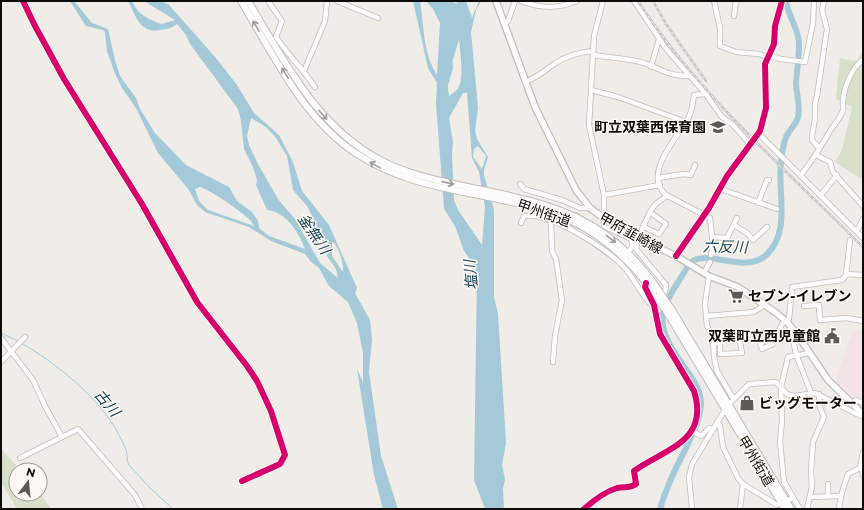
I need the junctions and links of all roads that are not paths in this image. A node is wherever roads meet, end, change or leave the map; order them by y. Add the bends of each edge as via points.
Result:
1 (23, 1) edge
2 (241, 1) edge
3 (248, 1) edge
4 (268, 1) edge
5 (327, 1) edge
6 (337, 1) edge
7 (496, 1) edge
8 (515, 1) edge
9 (521, 1) edge
10 (577, 1) edge
11 (603, 1) edge
12 (634, 1) edge
13 (714, 1) edge
14 (736, 1) edge
15 (782, 1) edge
16 (814, 1) edge
17 (824, 1) edge
18 (734, 16) dead end
19 (378, 18) dead end
20 (505, 24) junction
21 (659, 39) junction
22 (277, 49) junction
23 (593, 53) junction
24 (768, 56) junction
25 (863, 60) edge
26 (651, 67) junction
27 (304, 71) junction
28 (688, 76) junction
29 (525, 82) junction
30 (315, 87) dead end
31 (591, 90) junction
32 (705, 94) junction
33 (686, 122) junction
34 (754, 138) junction
35 (819, 148) junction
36 (816, 156) junction
37 (695, 165) dead end
38 (801, 175) junction
39 (837, 175) junction
40 (658, 178) junction
41 (770, 180) dead end
42 (520, 184) dead end
43 (660, 185) junction
44 (721, 189) junction
45 (604, 195) junction
46 (821, 195) junction
47 (667, 196) junction
48 (512, 199) junction
49 (758, 203) junction
50 (863, 206) edge
51 (590, 208) junction
52 (777, 209) dead end
53 (650, 212) junction
54 (705, 214) junction
55 (737, 218) dead end
56 (604, 219) junction
57 (863, 219) edge
58 (551, 221) junction
59 (521, 223) dead end
60 (734, 225) junction
61 (644, 227) junction
62 (767, 227) dead end
63 (856, 231) junction
64 (863, 233) edge
65 (712, 237) junction
66 (638, 238) junction
67 (863, 238) edge
68 (850, 240) dead end
69 (626, 255) junction
70 (711, 255) dead end
71 (676, 256) junction
72 (710, 262) dead end
73 (707, 274) junction
74 (846, 275) junction
75 (863, 275) edge
76 (646, 283) junction
77 (660, 294) junction
78 (764, 305) junction
79 (804, 306) dead end
80 (656, 307) junction
81 (706, 316) junction
82 (863, 321) edge
83 (788, 324) junction
84 (1, 338) edge
85 (25, 338) dead end
86 (713, 343) junction
87 (720, 343) junction
88 (760, 343) dead end
89 (11, 351) junction
90 (809, 353) junction
91 (796, 354) junction
92 (1, 362) edge
93 (553, 362) dead end
94 (781, 387) junction
95 (728, 390) junction
96 (738, 393) junction
97 (811, 393) junction
98 (819, 394) junction
99 (732, 398) junction
100 (863, 403) edge
101 (851, 404) junction
102 (726, 407) junction
103 (863, 415) edge
104 (717, 422) junction
105 (713, 429) junction
106 (691, 430) junction
107 (62, 437) junction
108 (863, 452) edge
109 (20, 458) dead end
110 (860, 468) junction
111 (863, 475) edge
112 (242, 481) dead end
113 (743, 484) junction
114 (828, 484) dead end
115 (828, 496) junction
116 (840, 496) junction
117 (810, 497) junction
118 (793, 498) junction
119 (782, 506) edge
120 (142, 509) edge
121 (584, 509) edge
122 (692, 509) edge
123 (740, 509) edge
124 (791, 509) edge
125 (800, 509) edge
126 (807, 509) edge
127 (839, 509) edge

1 - 112 street via 64,79 142,204 197,302 247,366 271,411 284,459 280,464
22 -> 2 highway, 甲州街道
3 - 22 highway, 甲州街道
4 - 22 street via 282,21 276,37
5 - 27 street via 325,21
6 - 19 street
7 - 20 main road, 甲府韮崎線
8 - 20 street
9 - 10 street via 550,8
11 - 23 street via 594,36
12 - 21 street
13 - 24 street via 720,28 720,46 736,52
14 - 18 street
15 - 24 street via 775,26 774,44
16 - 24 street via 806,62
17 - 35 street via 822,10 827,29 826,44 812,128 812,140
20 - 29 main road, 甲府韮崎線
21 - 26 street
21 - 28 street
22 - 27 street
22 -> 48 highway, 甲州街道 via 323,115 341,133 378,160 410,173
48 -> 22 highway, 甲州街道 via 447,190 410,180 375,165 337,139 317,119 301,98
23 - 26 street via 629,59
23 - 29 street via 578,53 553,64 539,76
23 - 31 street
24 - 34 street via 764,72 766,108
25 - 35 street via 850,76 842,101 843,109
26 - 28 street via 676,76
27 - 30 street
28 - 32 street
29 - 51 main road, 甲府韮崎線 via 576,190
31 - 33 street
31 - 45 street via 590,131
32 - 33 street via 694,95
32 - 34 street via 722,117
33 - 40 street via 662,161
34 - 38 street via 778,152
34 - 44 street via 727,176
35 - 36 street
36 - 38 street
36 - 39 street via 830,162
37 - 40 street via 690,175
38 - 46 street
39 - 46 street
39 - 50 street
40 - 43 street
41 - 49 street via 767,180
42 - 51 street via 524,189 552,196 579,210
43 - 45 street
43 - 47 street
44 - 49 street
44 - 54 street
45 - 56 street
46 - 63 street
47 - 53 street via 654,205
47 - 54 street
48 - 69 highway, 甲州街道 via 555,207 609,237
49 - 52 street
51 - 56 main road, 甲府韮崎線
53 - 61 street
53 - 61 street via 666,224 659,234
54 - 65 street via 710,218
54 - 71 street
55 - 60 street
56 - 66 main road, 甲府韮崎線
56 - 69 street via 606,228 631,240 633,246
57 - 63 street
58 - 59 street via 530,215 524,216
58 - 80 street via 571,228 624,267
58 - 93 street via 552,251 556,259 562,300
60 - 62 street via 753,240
60 - 65 street via 727,238
61 - 66 street
63 - 64 street
63 - 67 street
65 - 70 street
66 - 71 main road, 甲府韮崎線
66 - 77 street via 636,249 666,285
68 - 74 street
69 - 76 highway, 甲州街道
69 - 77 highway, 甲州街道
71 - 73 main road, 甲府韮崎線
72 - 73 street
73 - 78 main road, 甲府韮崎線 via 738,286
73 - 81 street
74 - 75 street
74 - 83 street via 842,280 792,287
76 - 77 highway, 甲州街道
76 - 80 street via 645,287
77 - 102 highway, 甲州街道, bridge
78 - 81 street via 754,312
78 - 83 main road, 甲府韮崎線
79 - 82 street via 819,305 820,320 847,318
80 - 106 street via 660,334 696,396 697,412
81 - 86 street
83 - 88 street via 782,324 773,344 762,350
83 - 90 main road, 甲府韮崎線
83 - 91 street
84 - 89 street
85 - 89 street
86 - 87 street
86 - 95 street via 715,365
87 - 87 street via 720,338 739,337 742,353 720,354
89 - 92 street
89 - 107 street via 33,380
90 - 91 street
90 - 101 main road, 甲府韮崎線 via 828,380
91 - 94 street via 788,357
91 - 97 street
94 - 96 street via 776,382 752,383
94 - 97 street via 790,395
94 - 118 street via 780,442 784,482
95 - 96 street
95 - 99 street
96 - 99 street
97 - 98 street
98 - 103 street
98 - 117 street via 819,405 824,417 813,442
99 - 102 street
100 - 101 street via 856,400
101 - 103 main road, 甲府韮崎線
102 - 104 street
102 - 119 highway, 甲州街道
104 - 105 street
104 - 113 street via 725,452
105 - 106 street via 709,428 700,435
105 - 122 street via 698,452 691,469
106 - 121 street via 682,443 634,471 636,484 632,487 611,490
107 - 109 street
107 - 120 street via 78,428 135,495
108 - 110 street
110 - 111 street
110 - 116 street via 848,474
113 - 119 street
113 - 123 street
114 - 115 street
115 - 116 street
115 - 117 street
116 - 127 street
117 - 126 street
118 - 119 street
118 - 125 street
119 - 124 highway, 甲州街道

